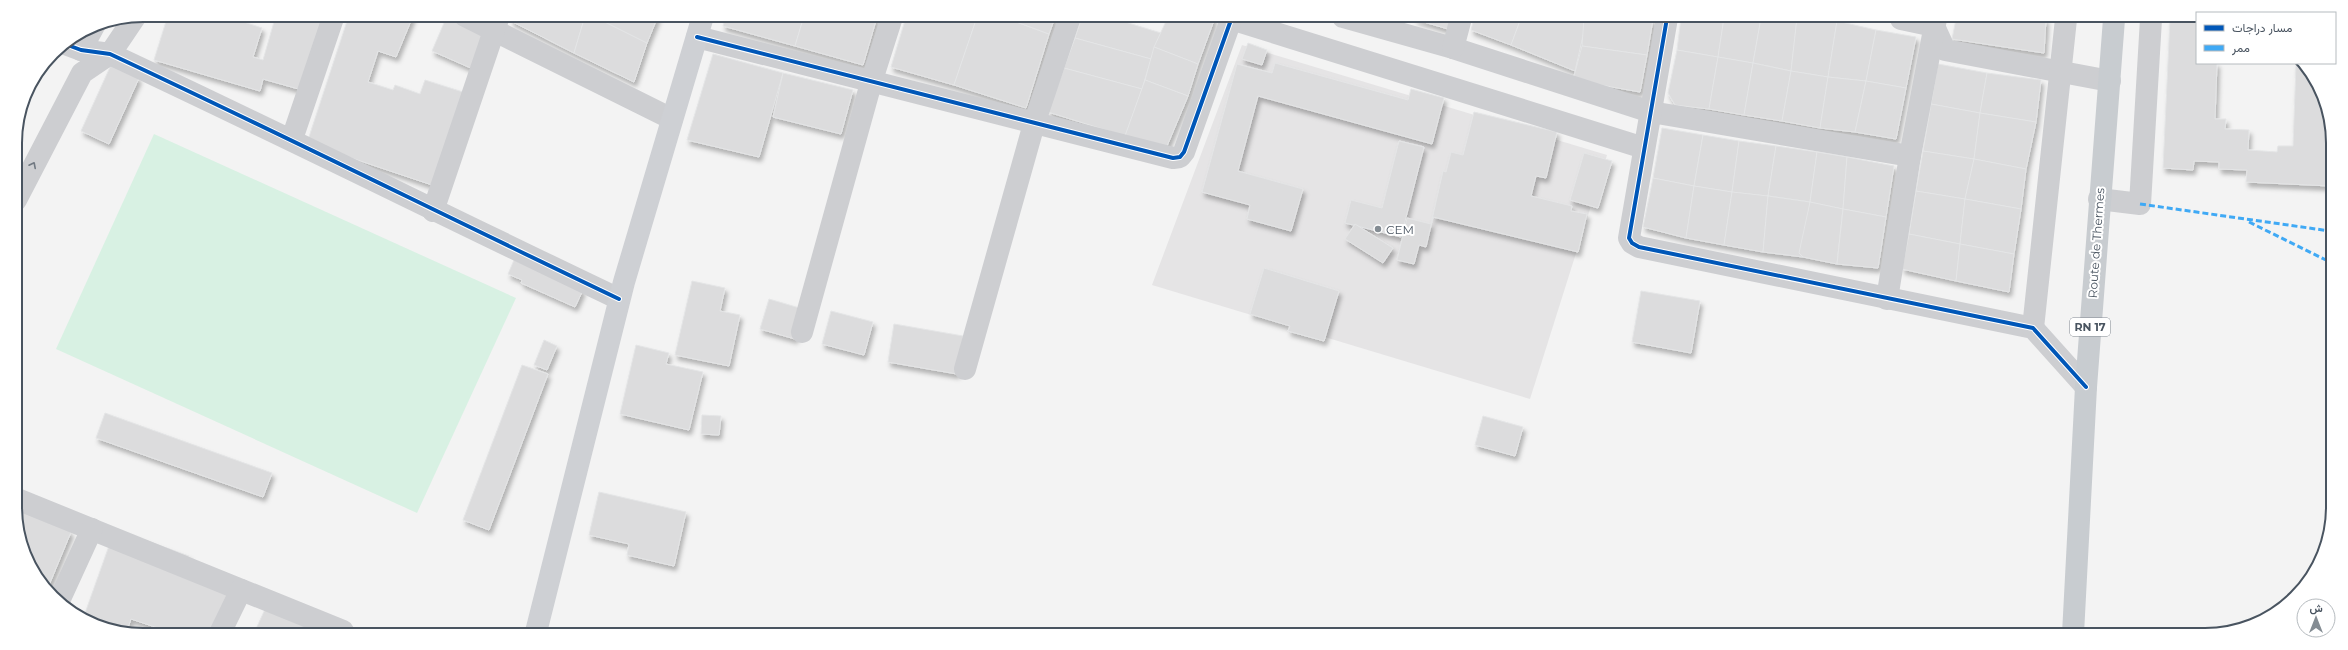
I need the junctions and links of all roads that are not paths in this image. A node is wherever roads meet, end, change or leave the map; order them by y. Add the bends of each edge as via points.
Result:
1 (131, 22) edge
2 (332, 22) edge
3 (497, 22) edge
4 (701, 22) edge
5 (890, 22) edge
6 (1068, 22) edge
7 (1232, 22) edge
8 (1246, 22) edge
9 (1358, 22) edge
10 (1460, 22) edge
11 (1666, 22) edge
12 (2066, 22) edge
13 (2114, 22) edge
14 (2151, 22) edge
15 (1935, 23) edge
16 (696, 38) junction
17 (80, 40) edge
18 (73, 47) edge
19 (1453, 48) junction
20 (110, 54) junction
21 (2061, 71) junction
22 (2110, 81) junction
23 (871, 83) junction
24 (1651, 112) junction
25 (672, 119) junction
26 (1034, 124) junction
27 (292, 139) junction
28 (1644, 148) junction
29 (1910, 156) junction
30 (22, 188) edge
31 (2099, 199) junction
32 (433, 211) junction
33 (619, 299) junction
34 (1887, 299) junction
35 (2033, 328) junction
36 (802, 332) dead end
37 (965, 369) dead end
38 (2086, 387) junction
39 (22, 501) edge
40 (92, 528) junction
41 (241, 590) junction
42 (61, 596) edge
43 (223, 628) edge
44 (336, 628) edge
45 (537, 628) edge
46 (2073, 628) edge

1 - 20 street
2 - 27 street
3 - 25 street
3 - 32 street
4 - 16 main road
5 - 23 street
6 - 26 street
7 - 26 street via 1180,157 1173,158
8 - 28 street
9 - 19 street
10 - 19 street
11 - 24 street
12 - 21 street
13 - 22 main road, Route de Thermes / RN 17
14 - 31 street via 2140,204
15 - 21 street via 1944,50
15 - 29 street
16 - 23 street
16 - 25 main road
17 - 18 street
18 - 20 street
19 - 24 street
20 - 27 street
30 -> 20 street via 82,73
21 - 22 street
21 - 35 street
22 - 31 main road, Route de Thermes / RN 17
23 - 26 street
23 - 36 street
24 - 28 street
24 - 29 street
25 - 33 main road
26 - 37 street
27 - 32 street
28 - 34 street via 1630,238 1632,243 1639,247
29 - 34 street
31 - 38 main road, Route de Thermes / RN 17
32 - 33 street
33 - 45 main road
34 - 35 street
35 - 38 street
38 - 46 main road, Route de Thermes / RN 17
39 - 40 street
40 - 41 street
40 - 42 street
41 - 43 street
41 - 44 street

